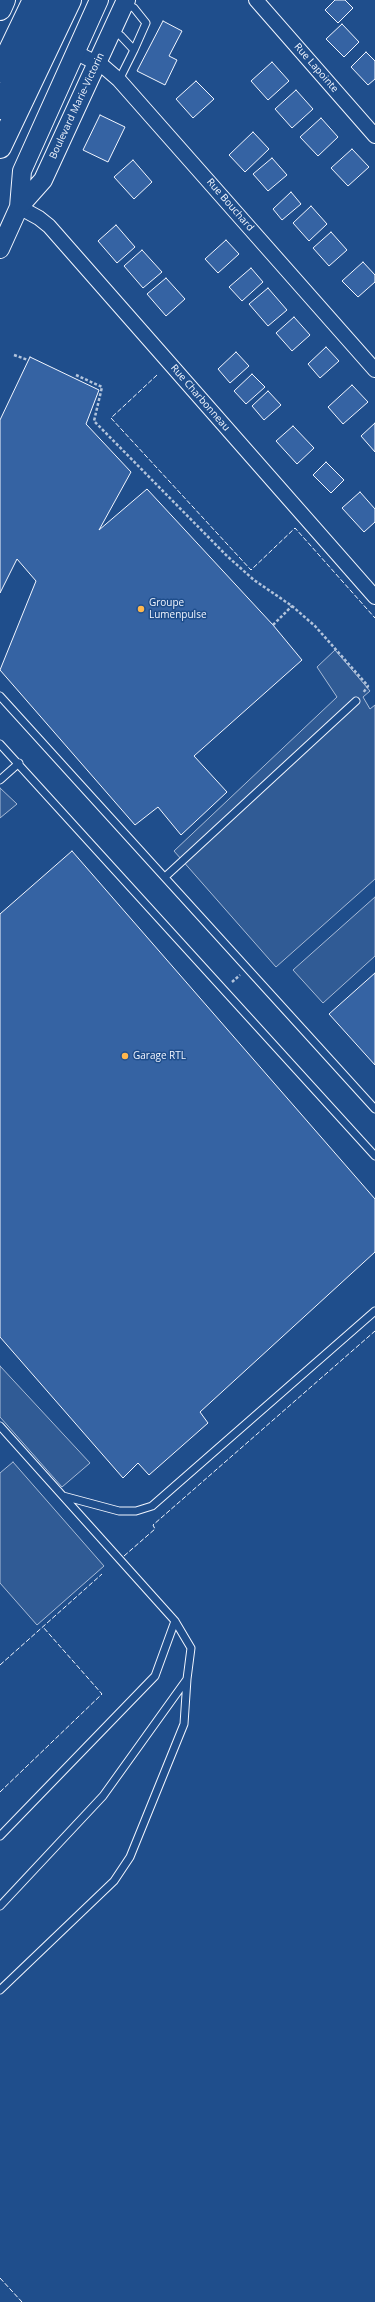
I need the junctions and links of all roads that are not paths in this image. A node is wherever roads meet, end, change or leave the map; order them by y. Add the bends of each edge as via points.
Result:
1 (4, 0) edge
2 (34, 0) edge
3 (52, 0) edge
4 (70, 0) edge
5 (100, 0) edge
6 (256, 0) edge
7 (125, 2) edge
8 (0, 9) edge
9 (112, 30) junction
10 (134, 50) junction
11 (75, 52) junction
12 (97, 63) junction
13 (0, 71) edge
14 (119, 80) junction
15 (0, 108) edge
16 (375, 136) edge
17 (0, 147) edge
18 (19, 207) junction
19 (0, 249) edge
20 (375, 370) edge
21 (375, 597) edge
22 (0, 696) edge
23 (356, 701) road end
24 (0, 744) edge
25 (18, 763) junction
26 (0, 780) edge
27 (165, 877) junction
28 (375, 1109) edge
29 (375, 1156) edge
30 (375, 1311) edge
31 (0, 1426) edge
32 (63, 1496) junction
33 (175, 1621) junction
34 (187, 1679) junction
35 (0, 1836) edge
36 (0, 1906) edge
37 (0, 1990) edge

1 - 8 highway
2 - 13 highway
3 - 15 highway
4 - 17 highway
5 - 11 street, Boulevard Marie-Victorin
6 - 16 street, Rue Lapointe
7 - 9 street, Boulevard Marie-Victorin
7 - 10 lane via 134,8 146,23
9 - 10 lane
9 - 12 street, Boulevard Marie-Victorin
10 - 14 lane
11 - 12 street, Rue Bouchard
11 - 18 street, Boulevard Marie-Victorin via 22,171
12 - 14 street, Rue Bouchard
12 - 18 street, Boulevard Marie-Victorin via 42,180
14 - 20 street, Rue Bouchard
18 - 19 street, Boulevard Marie-Victorin
18 - 21 street, Rue Charbonneau via 49,226
22 - 27 lane
23 - 27 lane
24 - 25 lane
25 - 26 lane
25 - 29 lane
27 - 28 lane
30 - 32 lane via 152,1506 119,1511
31 - 32 lane
32 - 33 lane
33 - 34 lane via 191,1648
33 - 35 lane via 155,1676
34 - 36 lane via 103,1796
34 - 37 lane via 184,1724 130,1857 114,1881

